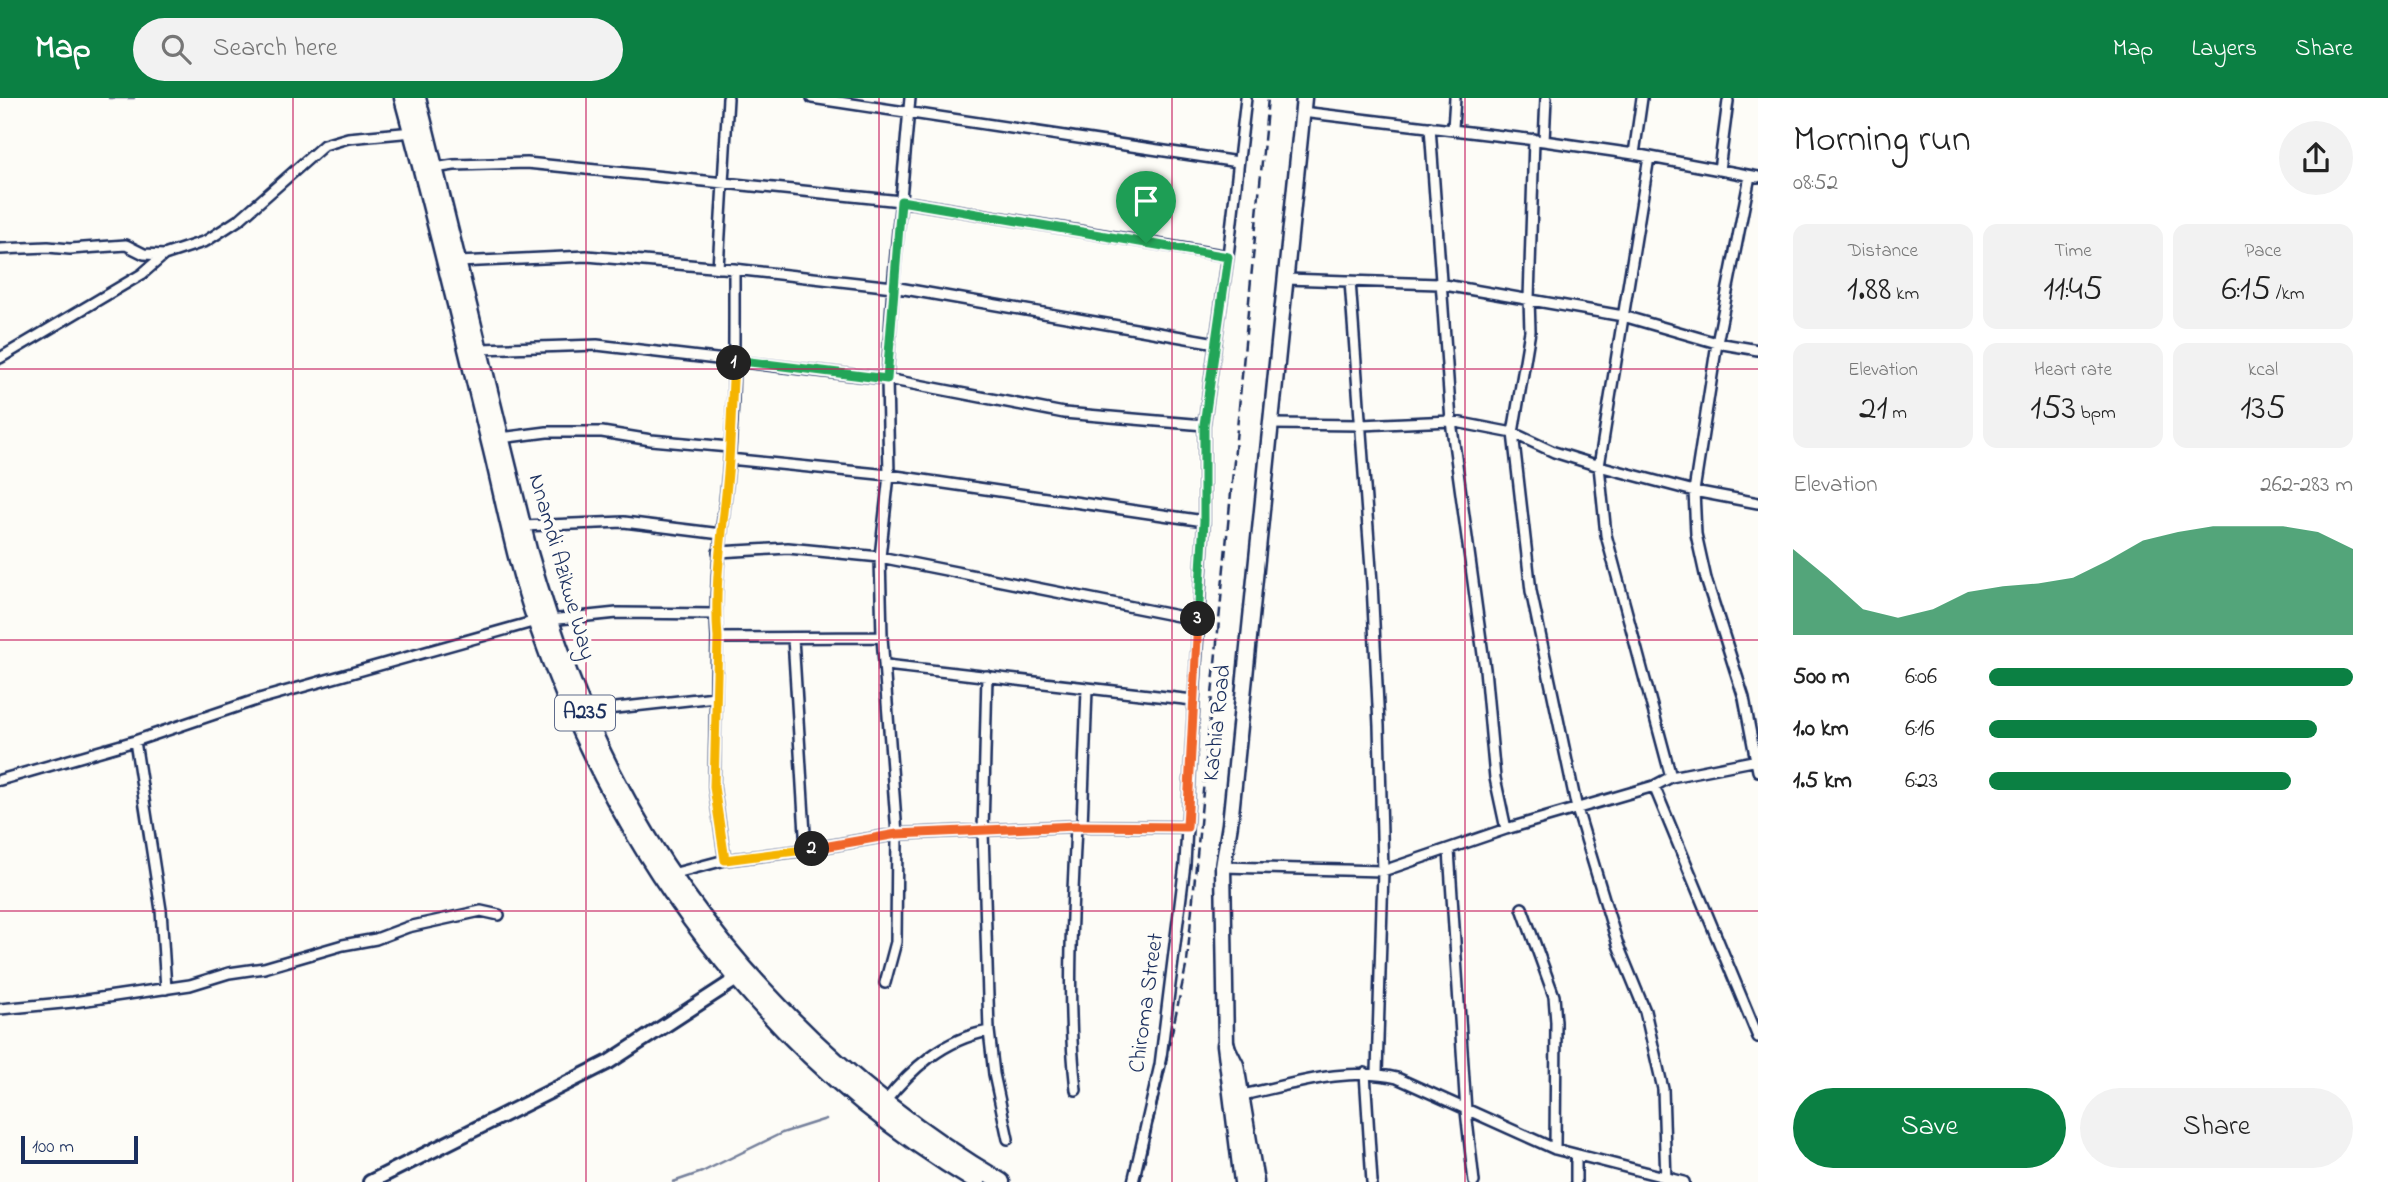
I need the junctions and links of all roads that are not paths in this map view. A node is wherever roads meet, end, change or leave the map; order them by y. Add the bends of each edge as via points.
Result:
1 (404, 98) edge
2 (417, 98) edge
3 (728, 98) edge
4 (812, 98) edge
5 (910, 98) edge
6 (1246, 98) edge
7 (1455, 98) edge
8 (1546, 98) edge
9 (1642, 98) edge
10 (1728, 100) dead end
11 (1303, 105) edge
12 (909, 111) junction
13 (1430, 127) junction
14 (1452, 128) junction
15 (413, 132) junction
16 (1539, 140) junction
17 (1634, 154) junction
18 (1649, 157) junction
19 (1238, 162) junction
20 (434, 169) junction
21 (1719, 170) junction
22 (1754, 177) edge
23 (721, 181) junction
24 (901, 201) junction
25 (0, 249) edge
26 (164, 255) junction
27 (1228, 257) junction
28 (458, 262) junction
29 (718, 268) junction
30 (734, 268) junction
31 (1286, 279) junction
32 (1350, 281) junction
33 (1439, 284) junction
34 (893, 287) junction
35 (1529, 299) junction
36 (1623, 316) junction
37 (1216, 343) junction
38 (1717, 343) junction
39 (480, 349) junction
40 (1758, 350) edge
41 (0, 358) edge
42 (734, 360) junction
43 (887, 379) junction
44 (1451, 421) junction
45 (1272, 424) junction
46 (1204, 425) junction
47 (1361, 425) junction
48 (1513, 433) junction
49 (500, 438) junction
50 (729, 447) junction
51 (729, 459) junction
52 (1599, 466) junction
53 (889, 475) junction
54 (1694, 491) junction
55 (1758, 503) edge
56 (1204, 521) junction
57 (522, 526) junction
58 (721, 534) junction
59 (718, 552) junction
60 (880, 557) junction
61 (716, 614) junction
62 (542, 620) junction
63 (1198, 620) junction
64 (882, 637) junction
65 (718, 638) junction
66 (793, 638) junction
67 (886, 665) junction
68 (987, 676) junction
69 (1087, 689) junction
70 (715, 697) junction
71 (1193, 700) junction
72 (585, 714) junction
73 (135, 741) junction
74 (1757, 760) edge
75 (1758, 771) edge
76 (1671, 777) junction
77 (0, 780) edge
78 (1654, 786) junction
79 (1577, 808) junction
80 (1079, 826) junction
81 (1187, 827) junction
82 (1506, 830) junction
83 (983, 831) junction
84 (897, 834) junction
85 (806, 850) junction
86 (1449, 850) junction
87 (725, 860) junction
88 (1223, 867) junction
89 (1383, 871) junction
90 (673, 874) junction
91 (1522, 908) dead end
92 (499, 915) dead end
93 (738, 978) junction
94 (885, 983) dead end
95 (166, 989) junction
96 (0, 1009) edge
97 (1754, 1016) edge
98 (989, 1031) junction
99 (1758, 1037) edge
100 (1226, 1045) junction
101 (1365, 1073) junction
102 (1377, 1073) junction
103 (1076, 1090) dead end
104 (1241, 1095) junction
105 (884, 1103) junction
106 (1466, 1111) junction
107 (1008, 1139) dead end
108 (1555, 1149) junction
109 (1576, 1156) junction
110 (1666, 1180) edge
111 (370, 1182) edge
112 (978, 1182) edge
113 (1001, 1182) edge
114 (1133, 1182) edge
115 (1243, 1182) edge
116 (1255, 1182) edge
117 (1372, 1182) edge
118 (1474, 1182) edge
119 (1576, 1182) edge
120 (1684, 1182) edge

1 - 15 highway, Nnamdi Azikwe Way / A235
2 - 20 highway, Nnamdi Azikwe Way / A235
3 - 23 street
4 - 12 street
5 - 12 street
6 - 19 street, Chiroma Street
7 - 14 street
8 - 16 street
9 - 17 street
10 - 21 street
11 - 13 street
11 - 31 main road, Kachia Road
12 - 19 street
12 - 24 street
13 - 14 street
13 - 33 street
14 - 16 street
15 - 26 street via 324,145 240,219 206,241
15 - 62 highway, Nnamdi Azikwe Way / A235
16 - 17 street
16 - 35 street
17 - 18 street
18 - 21 street
18 - 36 street
19 - 27 street, Chiroma Street
20 - 23 street via 454,164 527,163
20 - 28 highway, Nnamdi Azikwe Way / A235
21 - 22 street
22 - 38 street
23 - 24 street
23 - 29 street
24 - 27 street
24 - 34 street
25 - 26 street via 127,245 144,254
26 - 41 street via 142,274
27 - 37 street, Chiroma Street
28 - 29 street via 587,256
28 - 39 highway, Nnamdi Azikwe Way / A235
29 - 30 street
30 - 34 street
30 - 42 street
31 - 32 street
31 - 45 main road, Kachia Road
32 - 33 street
32 - 47 street
33 - 35 street
33 - 44 street
34 - 37 street
34 - 43 street
35 - 36 street
35 - 48 street via 1530,331
36 - 38 street
36 - 52 street
37 - 46 street, Chiroma Street
38 - 40 street
38 - 54 street
39 - 42 street via 597,345
39 - 49 highway, Nnamdi Azikwe Way / A235
42 - 43 street
42 - 50 street
43 - 46 street via 1064,413
43 - 53 street
44 - 47 street
44 - 48 street
44 - 82 street via 1495,778
45 - 47 street
45 - 88 main road, Kachia Road
46 - 56 street, Chiroma Street
47 - 89 street
48 - 52 street
48 - 79 street via 1531,591
49 - 50 street via 602,432
49 - 57 highway, Nnamdi Azikwe Way / A235
50 - 51 street
51 - 53 street
51 - 58 street
52 - 54 street
52 - 76 street via 1606,535
53 - 56 street
53 - 60 street
54 - 55 street
54 - 74 street via 1696,534 1706,579 1744,698
56 - 63 street, Chiroma Street
57 - 58 street via 624,522
57 - 62 highway, Nnamdi Azikwe Way / A235
58 - 59 street
59 - 60 street via 788,548
59 - 61 street
60 - 63 street
60 - 64 street
61 - 62 street via 617,612
61 - 65 street
62 - 72 highway, Nnamdi Azikwe Way / A235
62 - 73 street via 259,699
62 - 93 highway, Nnamdi Azikwe Way / A235 via 572,716 623,817 680,905
63 - 71 street, Chiroma Street
64 - 66 street
64 - 67 street
65 - 66 street
65 - 70 street
66 - 85 street
67 - 68 street
67 - 84 street
68 - 69 street
68 - 83 street
69 - 71 street
69 - 80 street
70 - 72 street
70 - 87 street via 714,787
71 - 81 street, Chiroma Street
72 - 90 highway, Nnamdi Azikwe Way / A235 via 617,782
73 - 77 street
73 - 95 street via 161,910
74 - 75 street
74 - 76 street
76 - 78 street
78 - 79 street
78 - 97 street
79 - 82 street
79 - 110 street via 1618,945 1645,1011 1663,1089
80 - 81 street
80 - 83 street
80 - 103 street via 1070,938
81 - 114 street, Chiroma Street via 1160,1065
82 - 86 street
83 - 84 street
83 - 98 street
84 - 85 street
84 - 94 street via 895,942
85 - 87 street
86 - 89 street
86 - 106 street
87 - 90 street
88 - 89 street
88 - 100 main road, Kachia Road
89 - 102 street
90 - 105 highway, Nnamdi Azikwe Way / A235 via 733,956 838,1065
91 - 108 street via 1554,996
92 - 95 street via 481,911 408,926 376,939
93 - 111 street via 609,1062
93 - 112 highway, Nnamdi Azikwe Way / A235 via 796,1041 870,1107
95 - 96 street
97 - 99 street
98 - 105 street via 961,1039 927,1058
98 - 107 street
100 - 104 main road, Kachia Road via 1236,1065
100 - 115 highway
101 - 102 street
101 - 104 street
101 - 117 street
102 - 106 street
104 - 116 main road, Kachia Road
105 - 113 highway, Nnamdi Azikwe Way / A235
106 - 108 street
106 - 118 street
108 - 109 street
109 - 110 street
109 - 119 street
110 - 120 street

